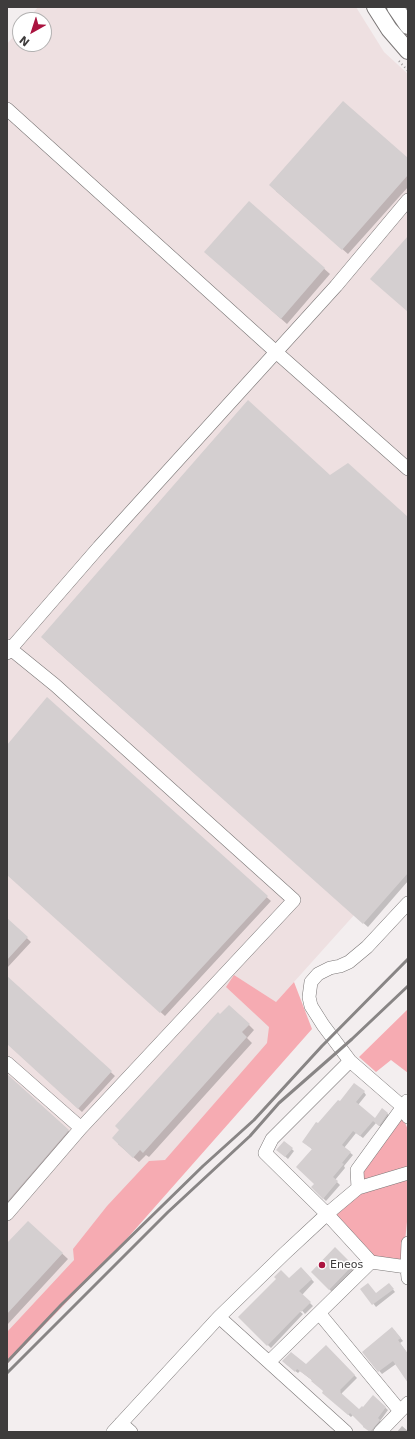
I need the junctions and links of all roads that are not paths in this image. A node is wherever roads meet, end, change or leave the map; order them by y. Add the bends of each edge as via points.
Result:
1 (375, 7) edge
2 (394, 7) edge
3 (408, 26) edge
4 (408, 51) edge
5 (7, 109) edge
6 (408, 200) edge
7 (276, 352) junction
8 (408, 468) edge
9 (8, 650) edge
10 (408, 903) edge
11 (350, 1061) junction
12 (7, 1063) edge
13 (406, 1108) edge
14 (81, 1128) junction
15 (408, 1173) edge
16 (358, 1188) junction
17 (7, 1214) edge
18 (327, 1214) junction
19 (408, 1243) edge
20 (371, 1262) junction
21 (407, 1272) edge
22 (319, 1313) junction
23 (219, 1317) junction
24 (270, 1361) junction
25 (404, 1407) edge
26 (122, 1429) edge
27 (346, 1432) edge
28 (380, 1432) edge

1 - 4 main road
2 - 3 main road
5 - 7 street
6 - 7 street via 336,286
7 - 8 street
7 - 9 street
9 - 14 street via 55,685 294,900
10 - 11 street via 367,947 349,962 318,974 311,982 311,1006
11 - 13 street
11 - 18 street via 272,1139 265,1153
12 - 14 street
13 - 16 street via 357,1170
14 - 17 street
15 - 16 street
16 - 18 street
18 - 20 street
18 - 23 street
19 - 21 street
20 - 21 street
20 - 22 street
22 - 24 street
22 - 25 street
23 - 24 street
23 - 26 street
24 - 27 street
25 - 28 street

